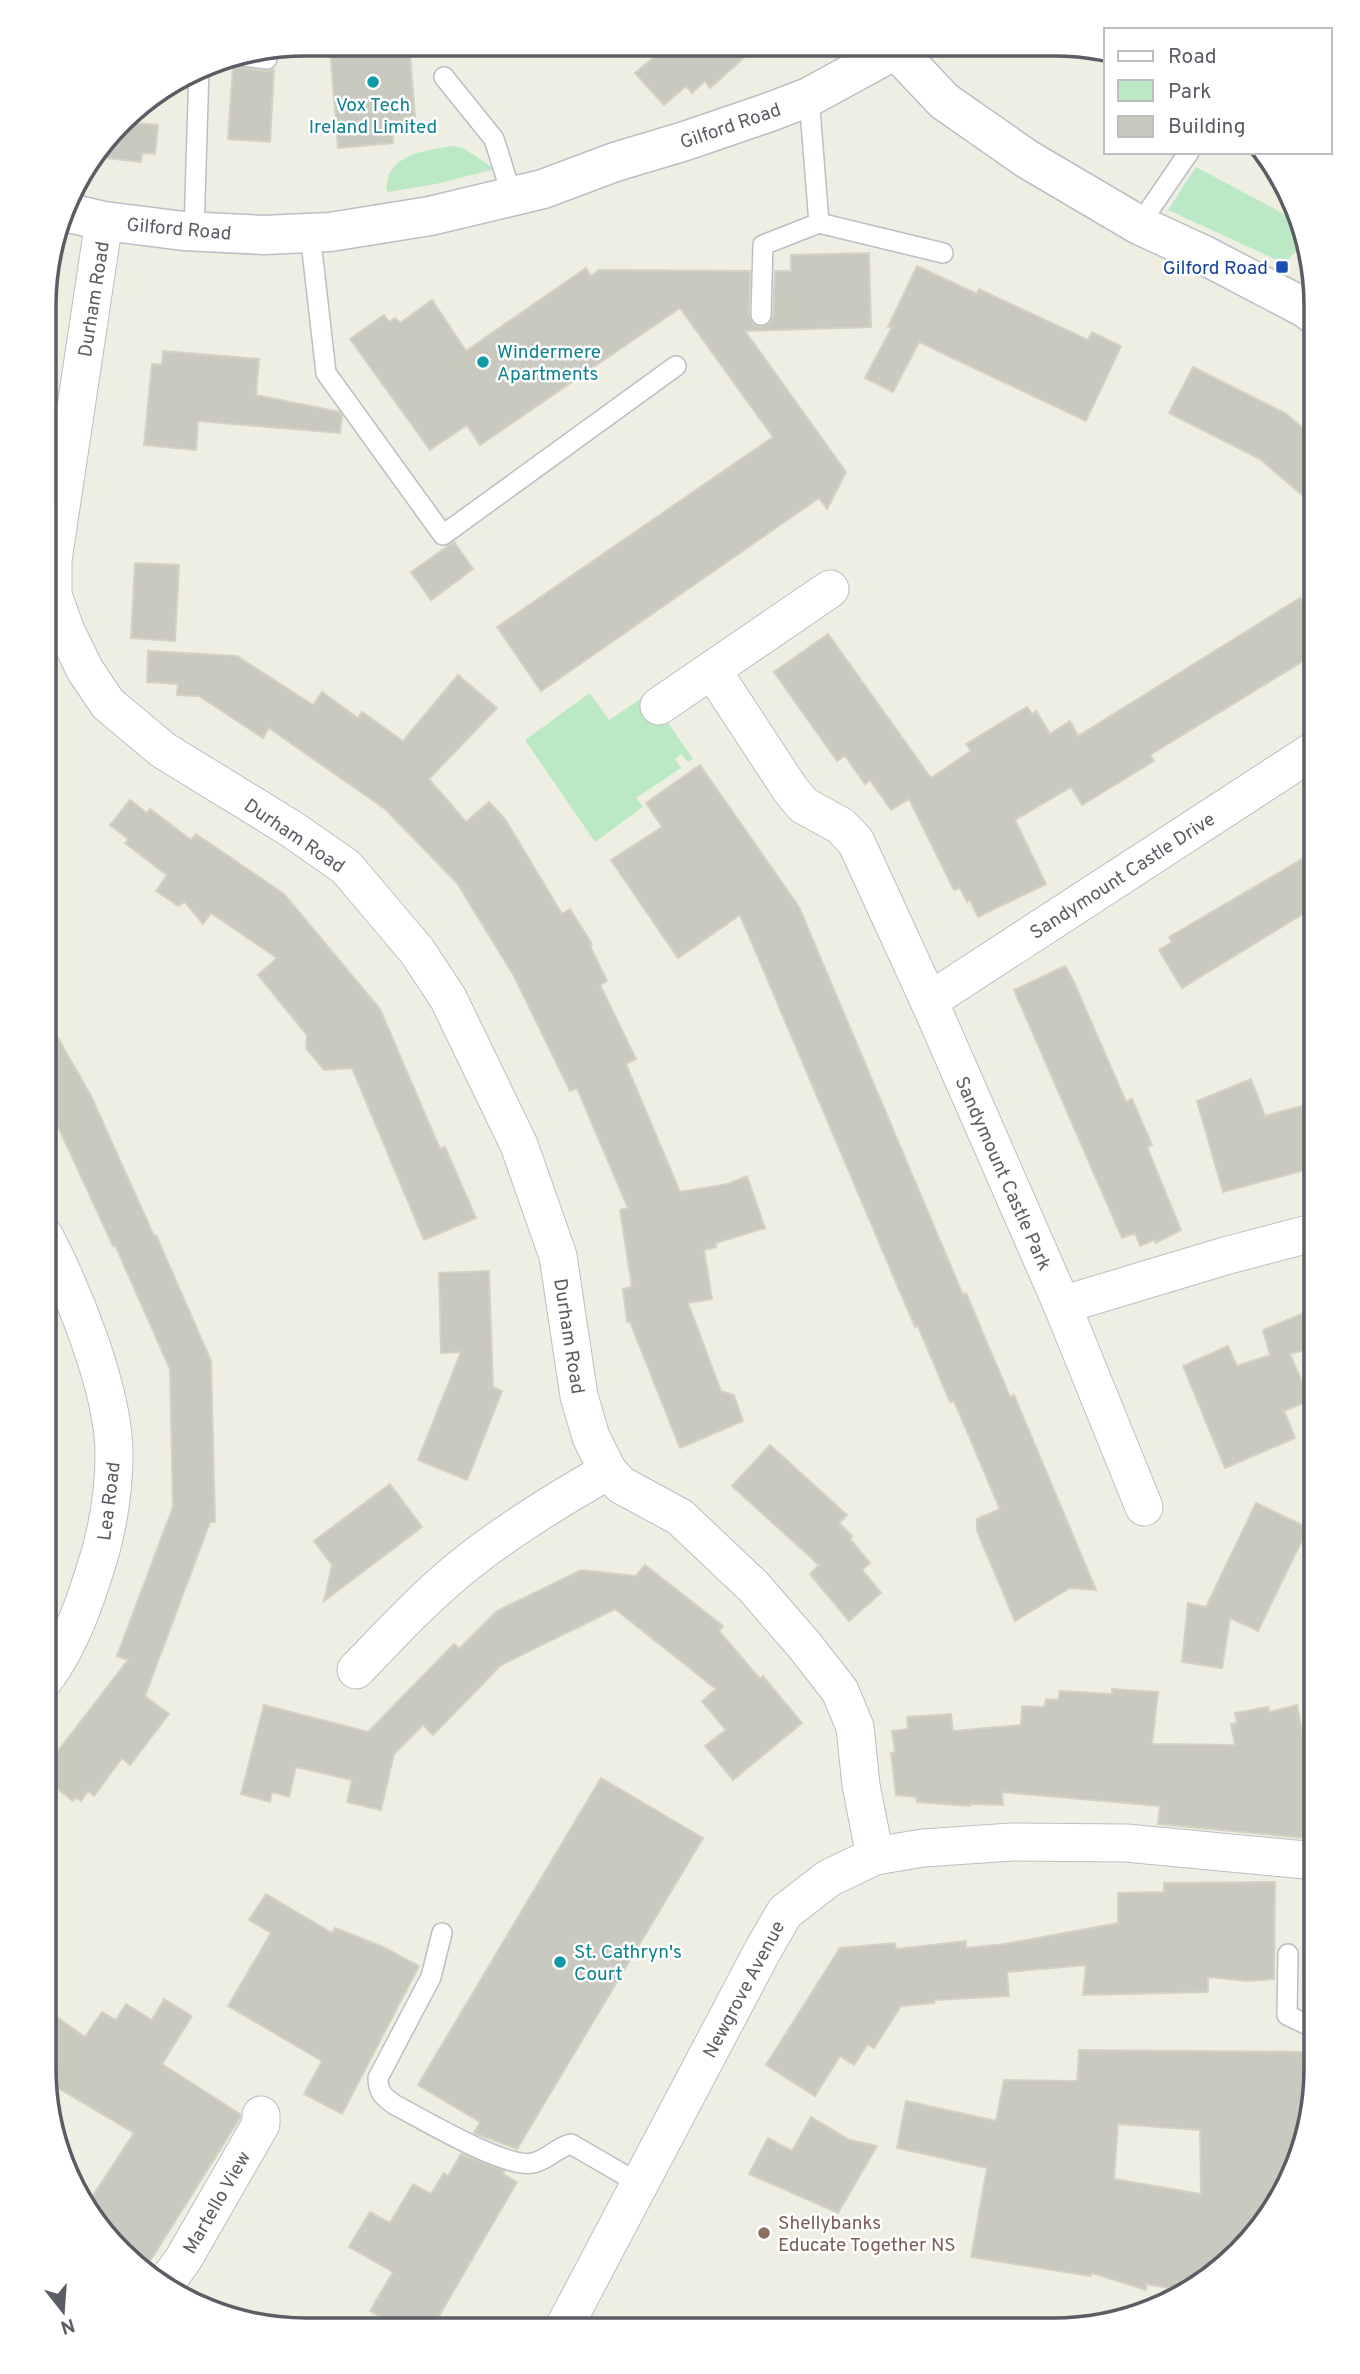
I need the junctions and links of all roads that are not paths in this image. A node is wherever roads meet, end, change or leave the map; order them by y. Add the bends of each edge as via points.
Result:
1 (881, 56) edge
2 (901, 56) edge
3 (443, 77) dead end
4 (199, 80) edge
5 (809, 97) junction
6 (1187, 154) edge
7 (512, 196) junction
8 (73, 214) edge
9 (104, 221) junction
10 (819, 223) junction
11 (1139, 225) junction
12 (194, 232) junction
13 (310, 233) junction
14 (943, 253) dead end
15 (1304, 302) edge
16 (761, 315) dead end
17 (676, 366) dead end
18 (56, 540) edge
19 (830, 589) dead end
20 (56, 603) edge
21 (712, 670) junction
22 (659, 706) dead end
23 (1304, 757) edge
24 (929, 1001) junction
25 (1304, 1235) edge
26 (56, 1259) edge
27 (1062, 1305) junction
28 (608, 1471) junction
29 (1144, 1507) dead end
30 (56, 1659) edge
31 (356, 1670) dead end
32 (875, 1856) junction
33 (1304, 1860) edge
34 (442, 1933) dead end
35 (1288, 1954) dead end
36 (1304, 2023) edge
37 (261, 2115) dead end
38 (640, 2184) junction
39 (170, 2278) edge
40 (569, 2318) edge

1 - 5 street, Gilford Road
2 - 11 street, Gilford Road via 944,101 1027,159
3 - 7 lane via 494,139
4 - 12 lane
5 - 7 street, Gilford Road
5 - 10 lane
6 - 11 lane
7 - 13 street, Gilford Road via 430,216
8 - 9 street, Gilford Road
9 - 12 street, Gilford Road
9 - 18 street, Durham Road
10 - 14 lane
10 - 16 lane via 763,245
11 - 15 street, Gilford Road
12 - 13 street, Gilford Road
13 - 17 lane via 326,373 443,535
19 - 21 street
20 - 28 street, Durham Road via 85,670 108,704 163,750 346,867 436,979 519,1145 538,1197 558,1256 579,1396 591,1437
21 - 22 street
21 - 24 street, Sandymount Castle Park via 803,805 841,826 856,842
23 - 24 street, Sandymount Castle Drive
24 - 27 street, Sandymount Castle Park
25 - 27 street
26 - 30 street, Lea Road via 108,1403 114,1451 113,1496 101,1552 80,1616
27 - 29 street, Sandymount Castle Park
28 - 31 street via 542,1509 457,1571
28 - 32 street, Durham Road via 621,1485 680,1517 709,1544 753,1586 840,1691 855,1727
32 - 33 street, Newgrove Avenue via 1012,1842 1126,1843
32 - 38 street, Newgrove Avenue via 829,1878 785,1912
34 - 38 lane via 431,1977 378,2078 383,2096 500,2158 531,2164 571,2144
35 - 36 lane via 1287,2015
37 - 39 street, Martello View via 255,2135
38 - 40 street, Newgrove Avenue

